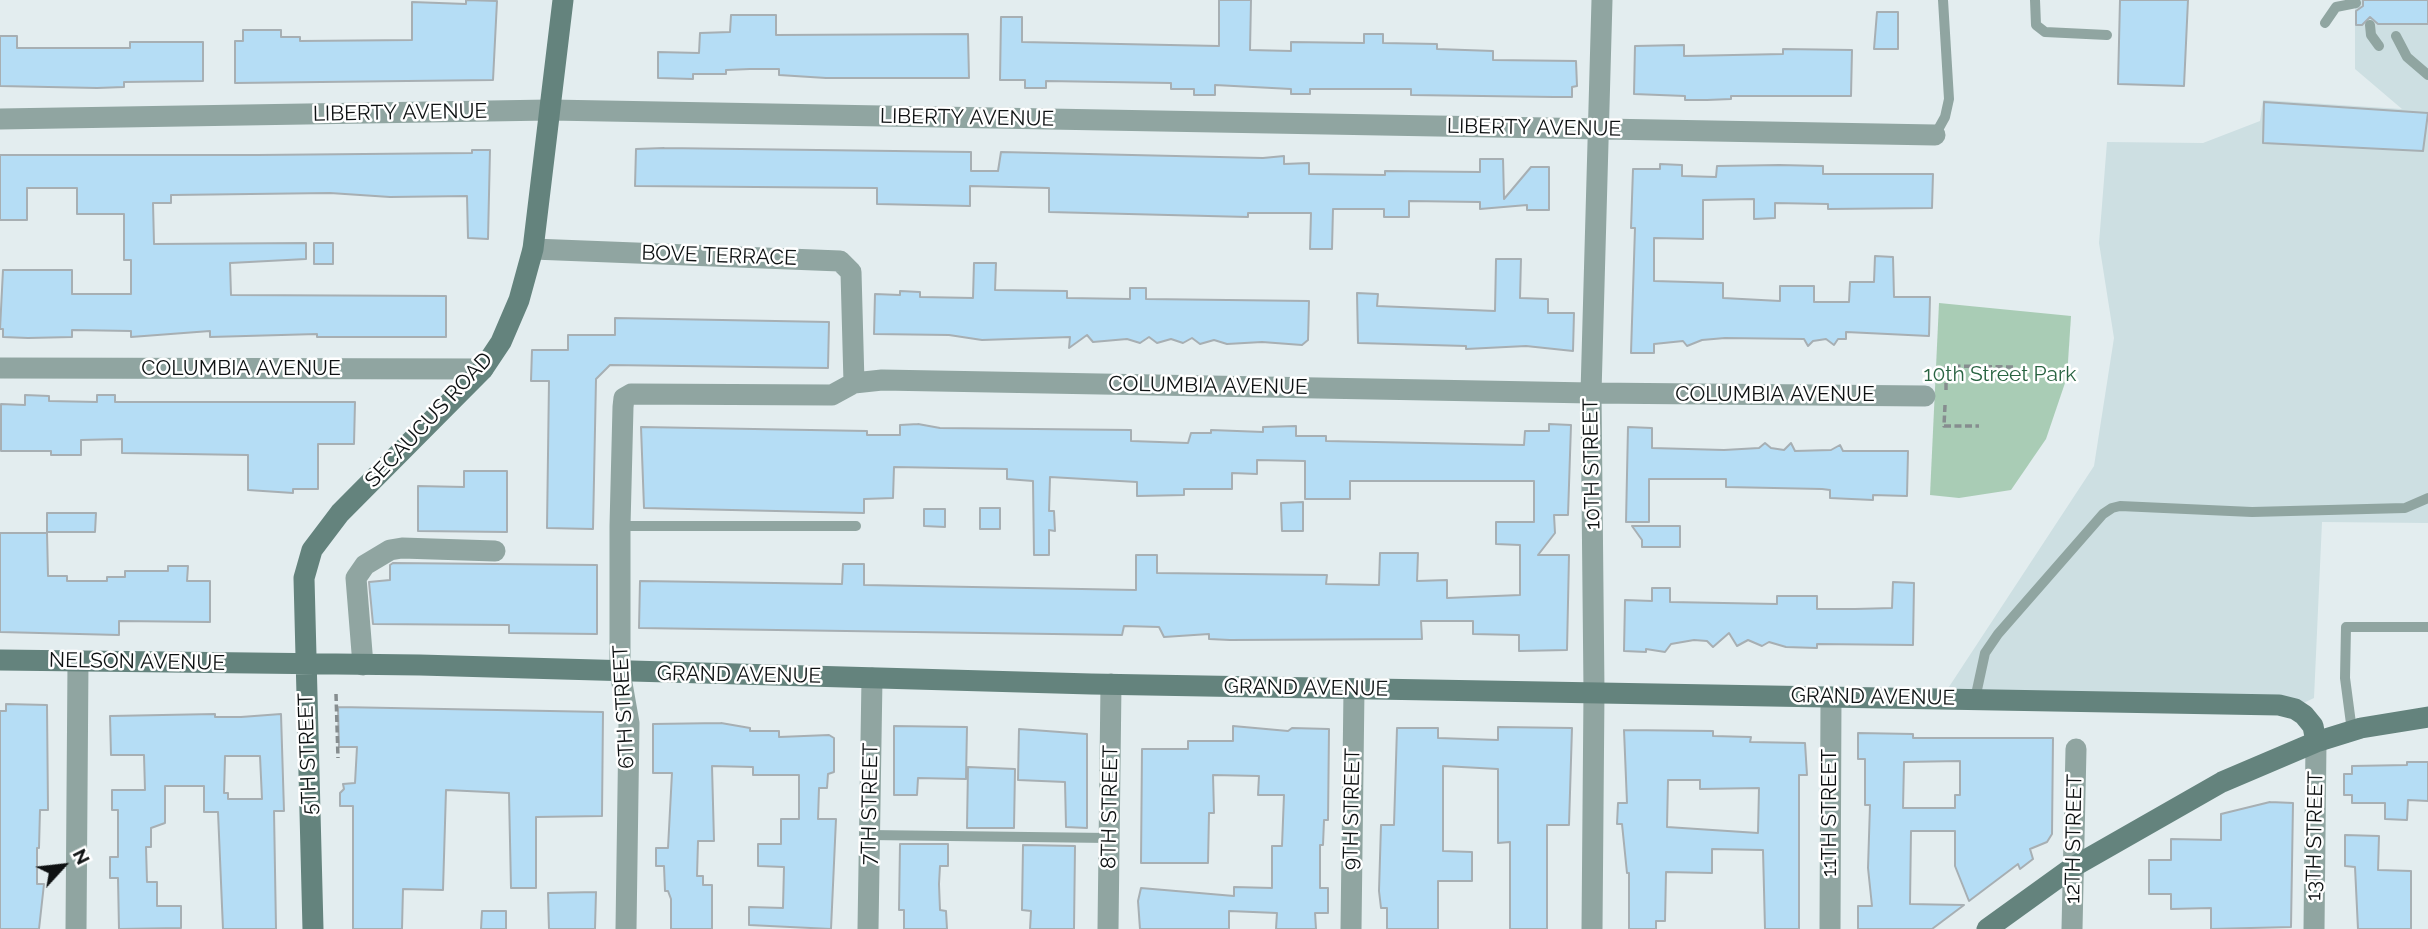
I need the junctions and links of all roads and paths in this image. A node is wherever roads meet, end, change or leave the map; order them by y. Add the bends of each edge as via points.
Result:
1 (563, 0) edge
2 (1602, 0) edge
3 (1943, 0) edge
4 (2035, 0) edge
5 (2356, 2) dead end
6 (2325, 23) dead end
7 (2370, 24) dead end
8 (2107, 35) dead end
9 (2396, 36) dead end
10 (2379, 46) dead end
11 (2428, 75) edge
12 (550, 110) junction
13 (0, 120) edge
14 (1597, 129) junction
15 (1935, 135) joint
16 (533, 249) junction
17 (2014, 367) dead end
18 (0, 368) edge
19 (483, 369) junction
20 (854, 383) junction
21 (1591, 393) junction
22 (1925, 396) dead end
23 (1979, 426) dead end
24 (2428, 498) edge
25 (620, 526) junction
26 (856, 526) dead end
27 (495, 551) dead end
28 (304, 578) joint
29 (2428, 627) edge
30 (0, 660) edge
31 (78, 662) junction
32 (274, 664) joint
33 (363, 665) junction
34 (620, 672) junction
35 (872, 678) junction
36 (1111, 684) junction
37 (1354, 689) junction
38 (1594, 691) junction
39 (336, 694) dead end
40 (1831, 697) junction
41 (1975, 699) junction
42 (2428, 717) edge
43 (2351, 731) junction
44 (2316, 742) junction
45 (2076, 749) dead end
46 (338, 758) dead end
47 (869, 835) junction
48 (1109, 838) junction
49 (2073, 867) junction
50 (76, 929) edge
51 (313, 929) edge
52 (626, 929) edge
53 (868, 929) edge
54 (1108, 929) edge
55 (1351, 929) edge
56 (1592, 929) edge
57 (1829, 929) edge
58 (1987, 929) edge
59 (2072, 929) edge
60 (2314, 929) edge

1 - 12 street, SECAUCUS ROAD
2 - 14 street, 10TH STREET
3 - 15 lane via 1949,99
4 - 8 lane via 2036,25 2045,32
5 - 6 lane via 2336,8
7 - 10 lane
9 - 11 lane via 2407,57
12 - 13 street, LIBERTY AVENUE
12 - 14 street, LIBERTY AVENUE
12 - 16 street, SECAUCUS ROAD
14 - 15 street, LIBERTY AVENUE
14 - 21 street, 10TH STREET
16 - 19 street, SECAUCUS ROAD via 519,300
16 - 20 street, BOVE TERRACE via 840,261 851,272
17 - 23 path via 1946,366 1944,426
18 - 19 street, COLUMBIA AVENUE
19 - 28 street, SECAUCUS ROAD via 340,513 312,550
20 - 21 street, COLUMBIA AVENUE via 896,380
20 - 25 street, COLUMBIA AVENUE via 832,395 631,394 624,398
21 - 22 street, COLUMBIA AVENUE
21 - 38 street, 10TH STREET
24 - 41 lane via 2404,508 2252,512 2112,508 1998,634 1985,653
25 - 26 lane
25 - 34 street, 6TH STREET
27 - 33 street via 402,548 365,565 356,578
28 - 51 street, 5TH STREET
29 - 43 lane via 2346,627
30 - 31 street, NELSON AVENUE
31 - 32 street, NELSON AVENUE
31 - 50 street
32 - 33 street, GRAND AVENUE
33 - 34 street, GRAND AVENUE
34 - 35 street, GRAND AVENUE
34 - 52 street, 6TH STREET via 629,723
35 - 36 street, GRAND AVENUE
35 - 47 street, 7TH STREET
36 - 37 street, GRAND AVENUE
36 - 48 street, 8TH STREET
37 - 38 street, GRAND AVENUE
37 - 55 street, 9TH STREET
38 - 40 street, GRAND AVENUE
38 - 56 street, 10TH STREET
39 - 46 path
40 - 41 street, GRAND AVENUE
40 - 57 street, 11TH STREET
41 - 44 street, GRAND AVENUE via 2279,705 2304,715 2313,726
42 - 43 street
43 - 44 street
44 - 49 street via 2210,788
44 - 60 street, 13TH STREET
45 - 49 street, 12TH STREET
47 - 48 lane
47 - 53 street, 7TH STREET
48 - 54 street, 8TH STREET
49 - 58 street
49 - 59 street, 12TH STREET

